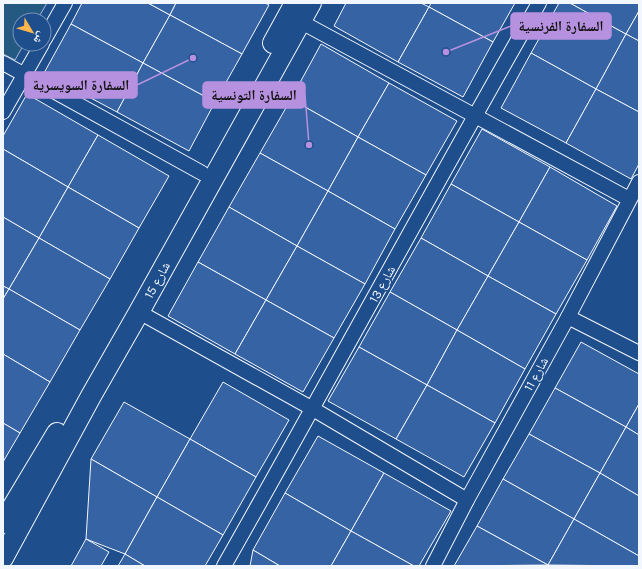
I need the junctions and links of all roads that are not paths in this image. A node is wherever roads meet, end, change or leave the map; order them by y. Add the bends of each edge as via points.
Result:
1 (65, 3) edge
2 (312, 3) edge
3 (539, 3) edge
4 (295, 13) edge
5 (52, 26) edge
6 (37, 52) edge
7 (3, 63) edge
8 (24, 75) junction
9 (3, 112) edge
10 (475, 115) junction
11 (202, 173) junction
12 (639, 182) edge
13 (630, 199) junction
14 (139, 312) junction
15 (568, 317) junction
16 (639, 353) edge
17 (313, 409) junction
18 (467, 500) junction
19 (3, 523) edge
20 (3, 558) edge
21 (224, 566) edge
22 (433, 566) edge

1 - 5 street
2 - 4 street, شارع 15
3 - 10 street, شارع 13
4 - 10 street
4 - 11 street, شارع 15
4 - 14 street, شارع 15
6 - 8 street
7 - 8 street
8 - 9 street
8 - 11 street
10 - 13 street
10 - 17 street, شارع 13
11 - 19 street, شارع 15 via 86,384
12 - 13 street, شارع 11
13 - 15 street, شارع 11
14 - 17 street
14 - 20 street, شارع 15
15 - 16 street
15 - 18 street, شارع 11
17 - 18 street
17 - 21 street, شارع 13
18 - 22 street, شارع 11

